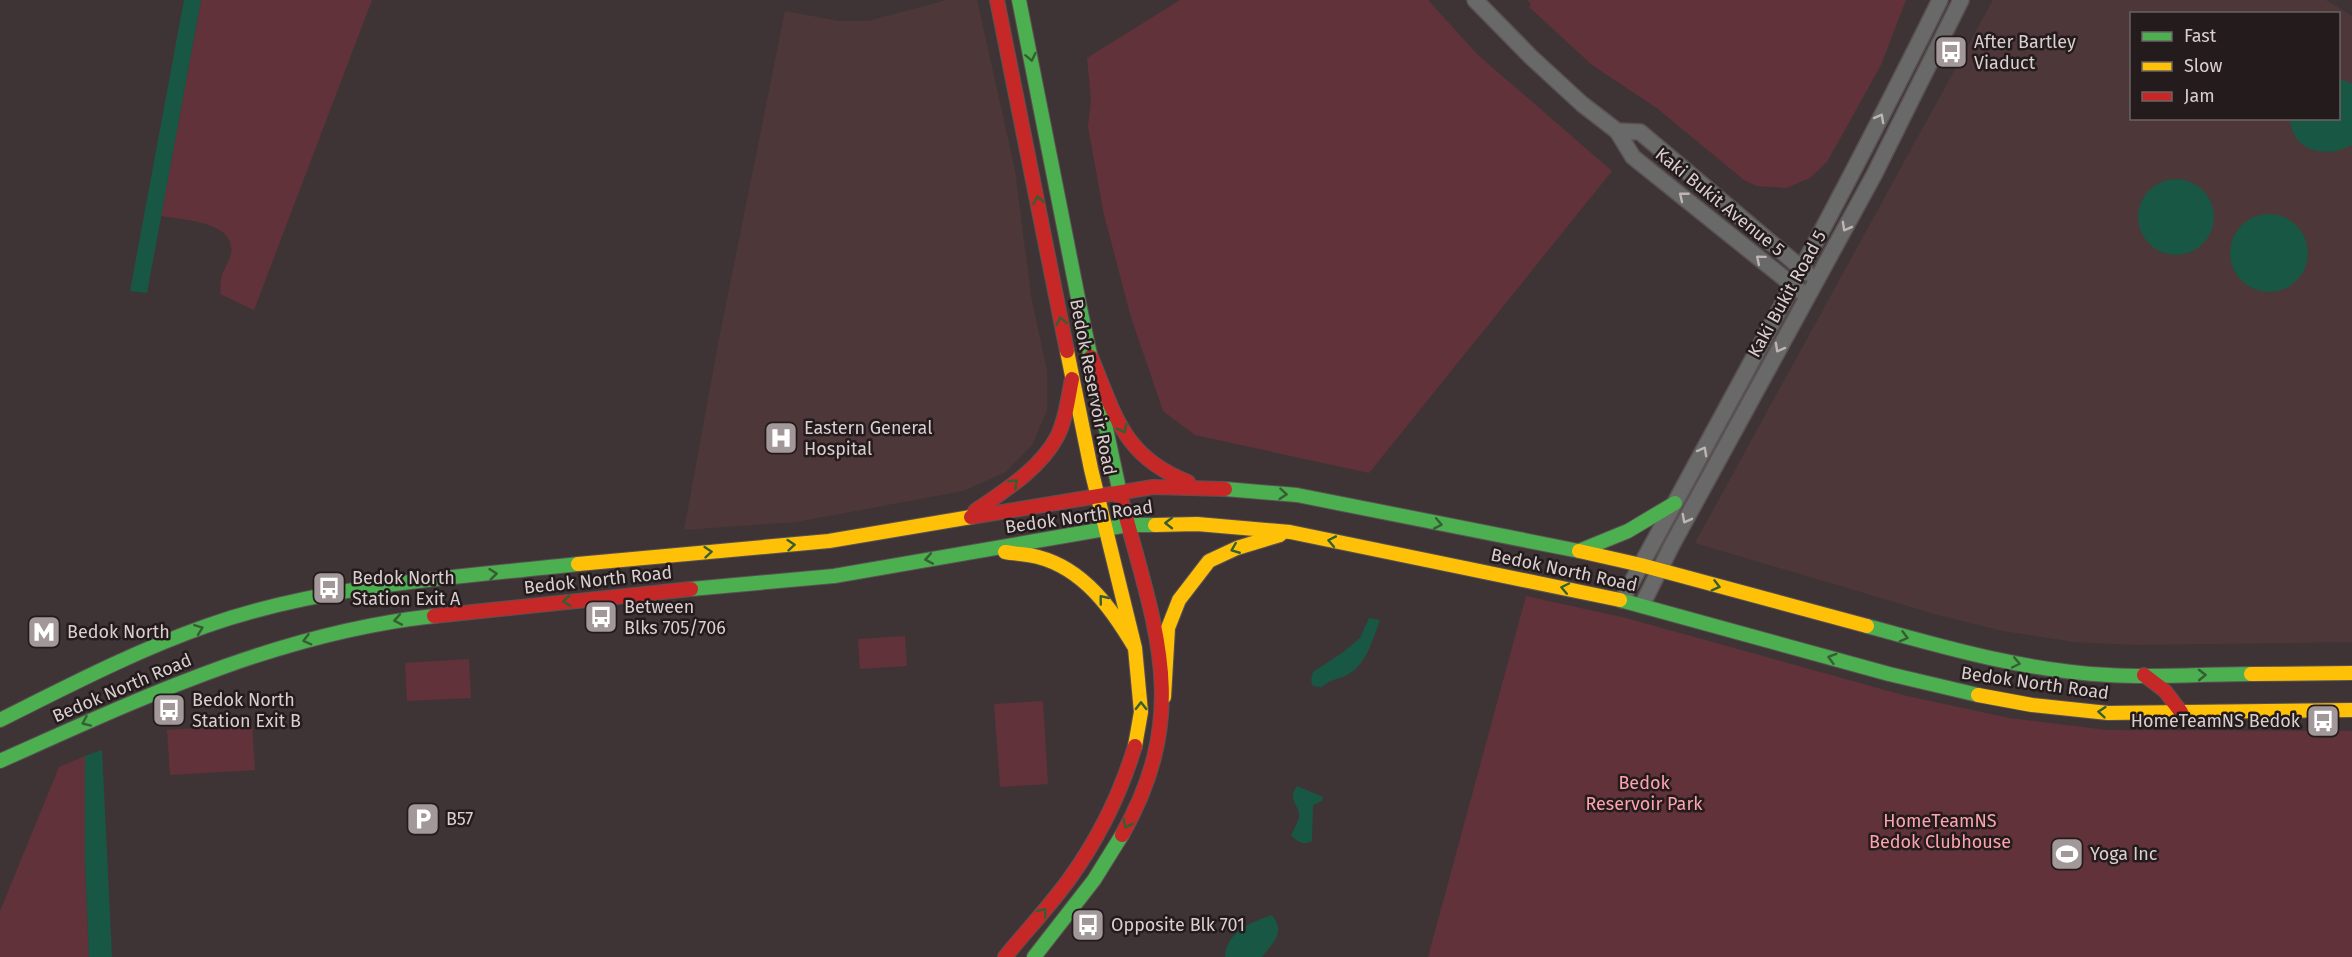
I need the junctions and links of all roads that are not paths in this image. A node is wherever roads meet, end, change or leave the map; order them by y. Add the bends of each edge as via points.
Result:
1 (997, 0) edge
2 (1019, 0) edge
3 (1475, 0) edge
4 (1940, 0) edge
5 (1961, 0) edge
6 (1617, 131) junction
7 (1801, 268) junction
8 (1816, 281) junction
9 (1792, 285) junction
10 (1808, 297) junction
11 (1091, 357) junction
12 (1072, 379) junction
13 (1204, 487) junction
14 (1120, 491) junction
15 (1097, 495) junction
16 (1675, 503) junction
17 (966, 517) junction
18 (1128, 525) junction
19 (1104, 528) junction
20 (1290, 532) junction
21 (986, 549) junction
22 (1579, 552) junction
23 (1641, 565) junction
24 (1659, 570) junction
25 (1622, 600) junction
26 (1642, 605) junction
27 (1135, 648) junction
28 (2352, 673) edge
29 (2144, 675) junction
30 (1164, 697) junction
31 (2352, 710) edge
32 (2181, 712) junction
33 (0, 720) edge
34 (0, 761) edge
35 (1005, 957) edge
36 (1034, 957) edge

12 -> 1 main road, Bedok Reservoir Road
2 -> 11 main road, Bedok Reservoir Road
3 - 6 street, Kaki Bukit Avenue 5 via 1531,57
7 -> 4 street, Kaki Bukit Road 5
5 -> 8 street, Kaki Bukit Road 5
6 - 7 street, Kaki Bukit Avenue 5 via 1640,132
9 -> 6 street, Kaki Bukit Avenue 5 via 1633,157
7 - 8 street, Kaki Bukit Avenue 5
7 - 9 street, Kaki Bukit Road 5
8 - 10 street, Kaki Bukit Road 5
9 - 10 street, Kaki Bukit Avenue 5
16 -> 9 street, Kaki Bukit Road 5
10 -> 24 street, Kaki Bukit Road 5
11 -> 13 main road via 1124,432 1140,456 1169,476
11 - 14 main road, Bedok Reservoir Road
12 - 15 main road, Bedok Reservoir Road
17 -> 12 main road via 1007,490 1056,439
13 - 14 main road, Bedok North Road
13 -> 22 main road, Bedok North Road via 1297,495
14 - 15 main road, Bedok North Road
14 - 18 main road, Bedok Reservoir Road
15 - 17 main road, Bedok North Road
15 - 19 main road, Bedok Reservoir Road
16 - 22 main road via 1628,531
16 - 23 street, Kaki Bukit Road 5
33 -> 17 main road, Bedok North Road via 139,652 208,625 300,600 359,588 830,541
18 - 19 main road, Bedok North Road
20 -> 18 main road, Bedok North Road via 1197,524
18 - 30 main road, Bedok Reservoir Road via 1159,646
19 - 21 main road, Bedok North Road
19 - 27 main road, Bedok Reservoir Road
25 -> 20 main road, Bedok North Road
20 -> 30 main road via 1209,561 1191,582 1168,628
27 -> 21 main road via 1097,592 1078,577 1038,557
21 -> 34 main road, Bedok North Road via 834,576 445,614 364,627 256,654 186,679
22 - 23 main road, Bedok North Road
23 - 24 main road, Bedok North Road
23 - 25 street, Kaki Bukit Road 5
24 - 26 street, Kaki Bukit Road 5
24 -> 29 main road, Bedok North Road via 1958,651 2025,665
25 - 26 main road, Bedok North Road
32 -> 26 main road, Bedok North Road via 2108,713 2032,705 1952,690
35 -> 27 main road, Bedok Reservoir Road via 1080,864 1123,781 1135,749 1141,712
29 -> 28 main road, Bedok North Road
29 - 32 main road via 2173,697
30 -> 36 main road, Bedok Reservoir Road via 1155,757 1123,832 1097,876
31 - 32 main road, Bedok North Road

